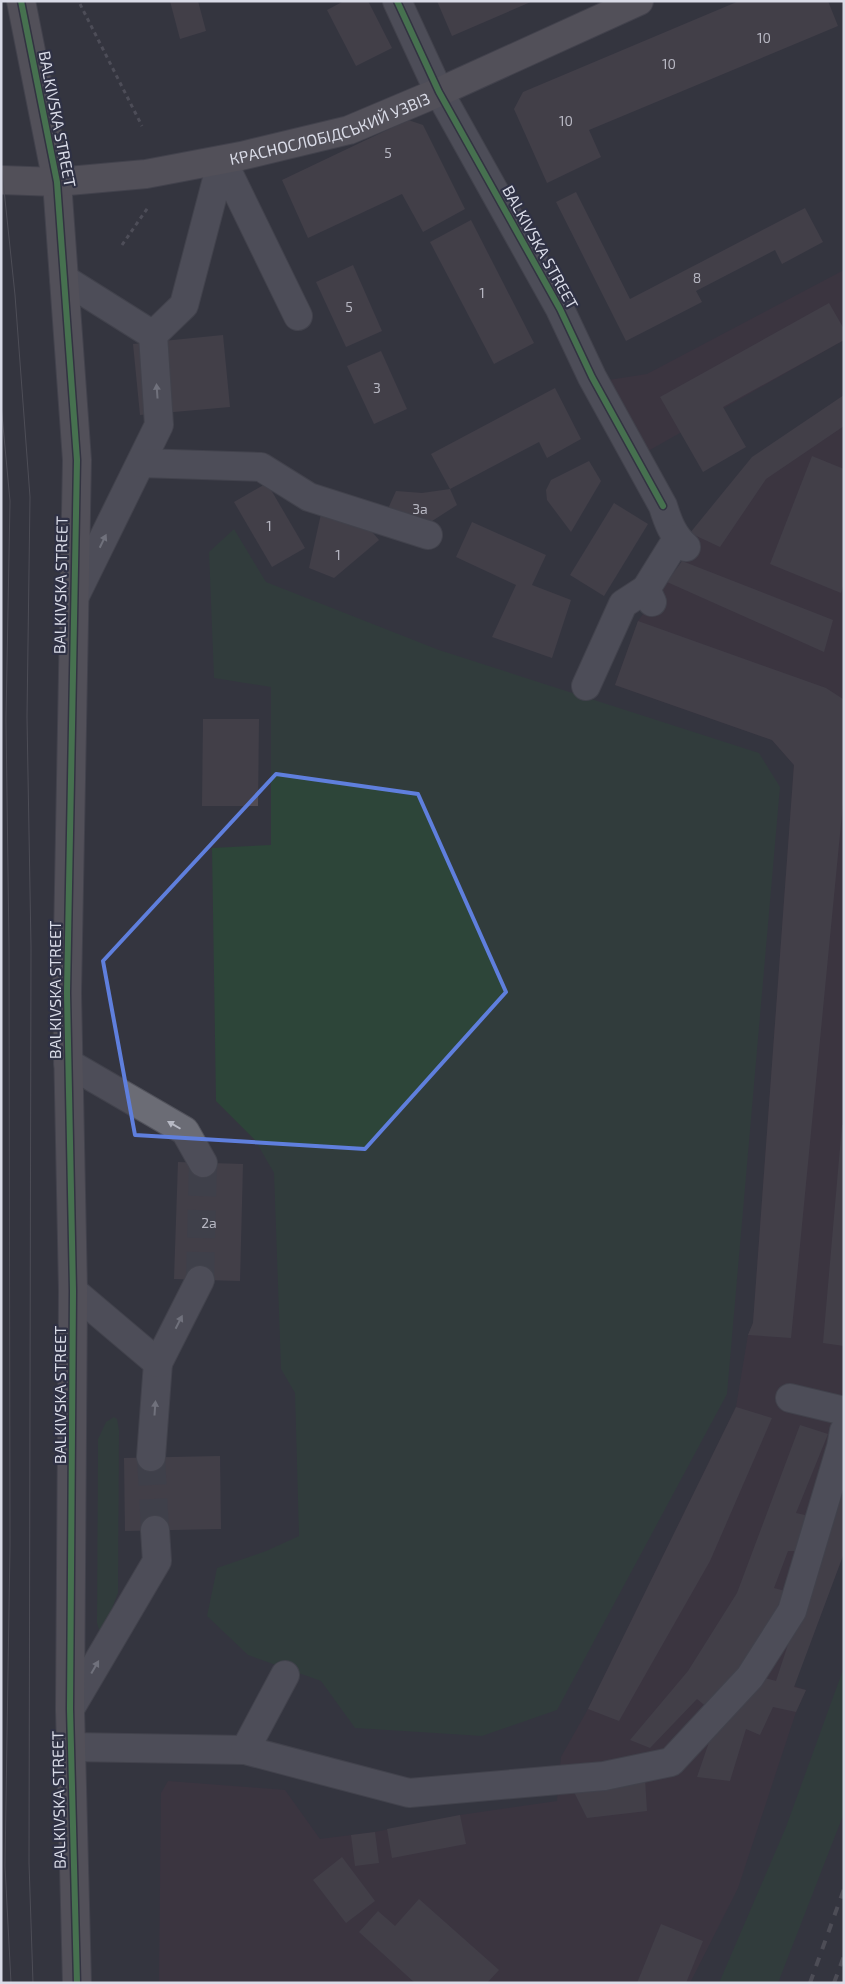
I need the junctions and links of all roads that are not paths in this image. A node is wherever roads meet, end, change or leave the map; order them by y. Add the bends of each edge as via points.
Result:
1 (21, 1) edge
2 (397, 1) edge
3 (638, 1) edge
4 (439, 92) junction
5 (222, 160) junction
6 (1, 180) edge
7 (57, 182) junction
8 (64, 279) junction
9 (298, 316) dead end
10 (153, 335) junction
11 (141, 463) junction
12 (428, 535) dead end
13 (74, 600) junction
14 (586, 686) dead end
15 (68, 1063) junction
16 (203, 1163) tunnel mouth
17 (200, 1280) tunnel mouth
18 (73, 1291) junction
19 (158, 1363) junction
20 (790, 1398) dead end
21 (844, 1411) edge
22 (844, 1431) edge
23 (151, 1457) tunnel mouth
24 (155, 1530) tunnel mouth
25 (285, 1675) dead end
26 (70, 1709) junction
27 (71, 1747) junction
28 (245, 1750) junction
29 (77, 1983) edge

1 - 7 main road, BALKIVSKA STREET
2 - 4 street, BALKIVSKA STREET
3 - 4 main road, КРАСНОСЛОБІДСЬКИЙ УЗВІЗ
4 - 5 main road, КРАСНОСЛОБІДСЬКИЙ УЗВІЗ via 349,130
4 - 14 street, BALKIVSKA STREET via 560,309 592,377 681,543 649,596 624,604
5 - 7 main road, КРАСНОСЛОБІДСЬКИЙ УЗВІЗ via 146,174
5 - 9 street
5 - 10 street via 184,305
6 - 7 main road, КРАСНОСЛОБІДСЬКИЙ УЗВІЗ
7 - 8 main road, BALKIVSKA STREET
8 - 10 street
8 - 13 main road, BALKIVSKA STREET via 77,460
11 -> 10 street via 160,425
11 - 12 street via 260,467 309,497
13 -> 11 street
13 - 15 main road, BALKIVSKA STREET
16 -> 15 street via 185,1131
15 - 18 main road, BALKIVSKA STREET
19 -> 17 street
18 - 19 street
18 - 26 main road, BALKIVSKA STREET
23 -> 19 street
20 - 21 street
22 - 28 street via 792,1611 750,1677 671,1762 604,1776 409,1793
26 -> 24 street via 157,1561
25 - 28 street
26 - 27 main road, BALKIVSKA STREET
27 - 28 street
27 - 29 main road, BALKIVSKA STREET

